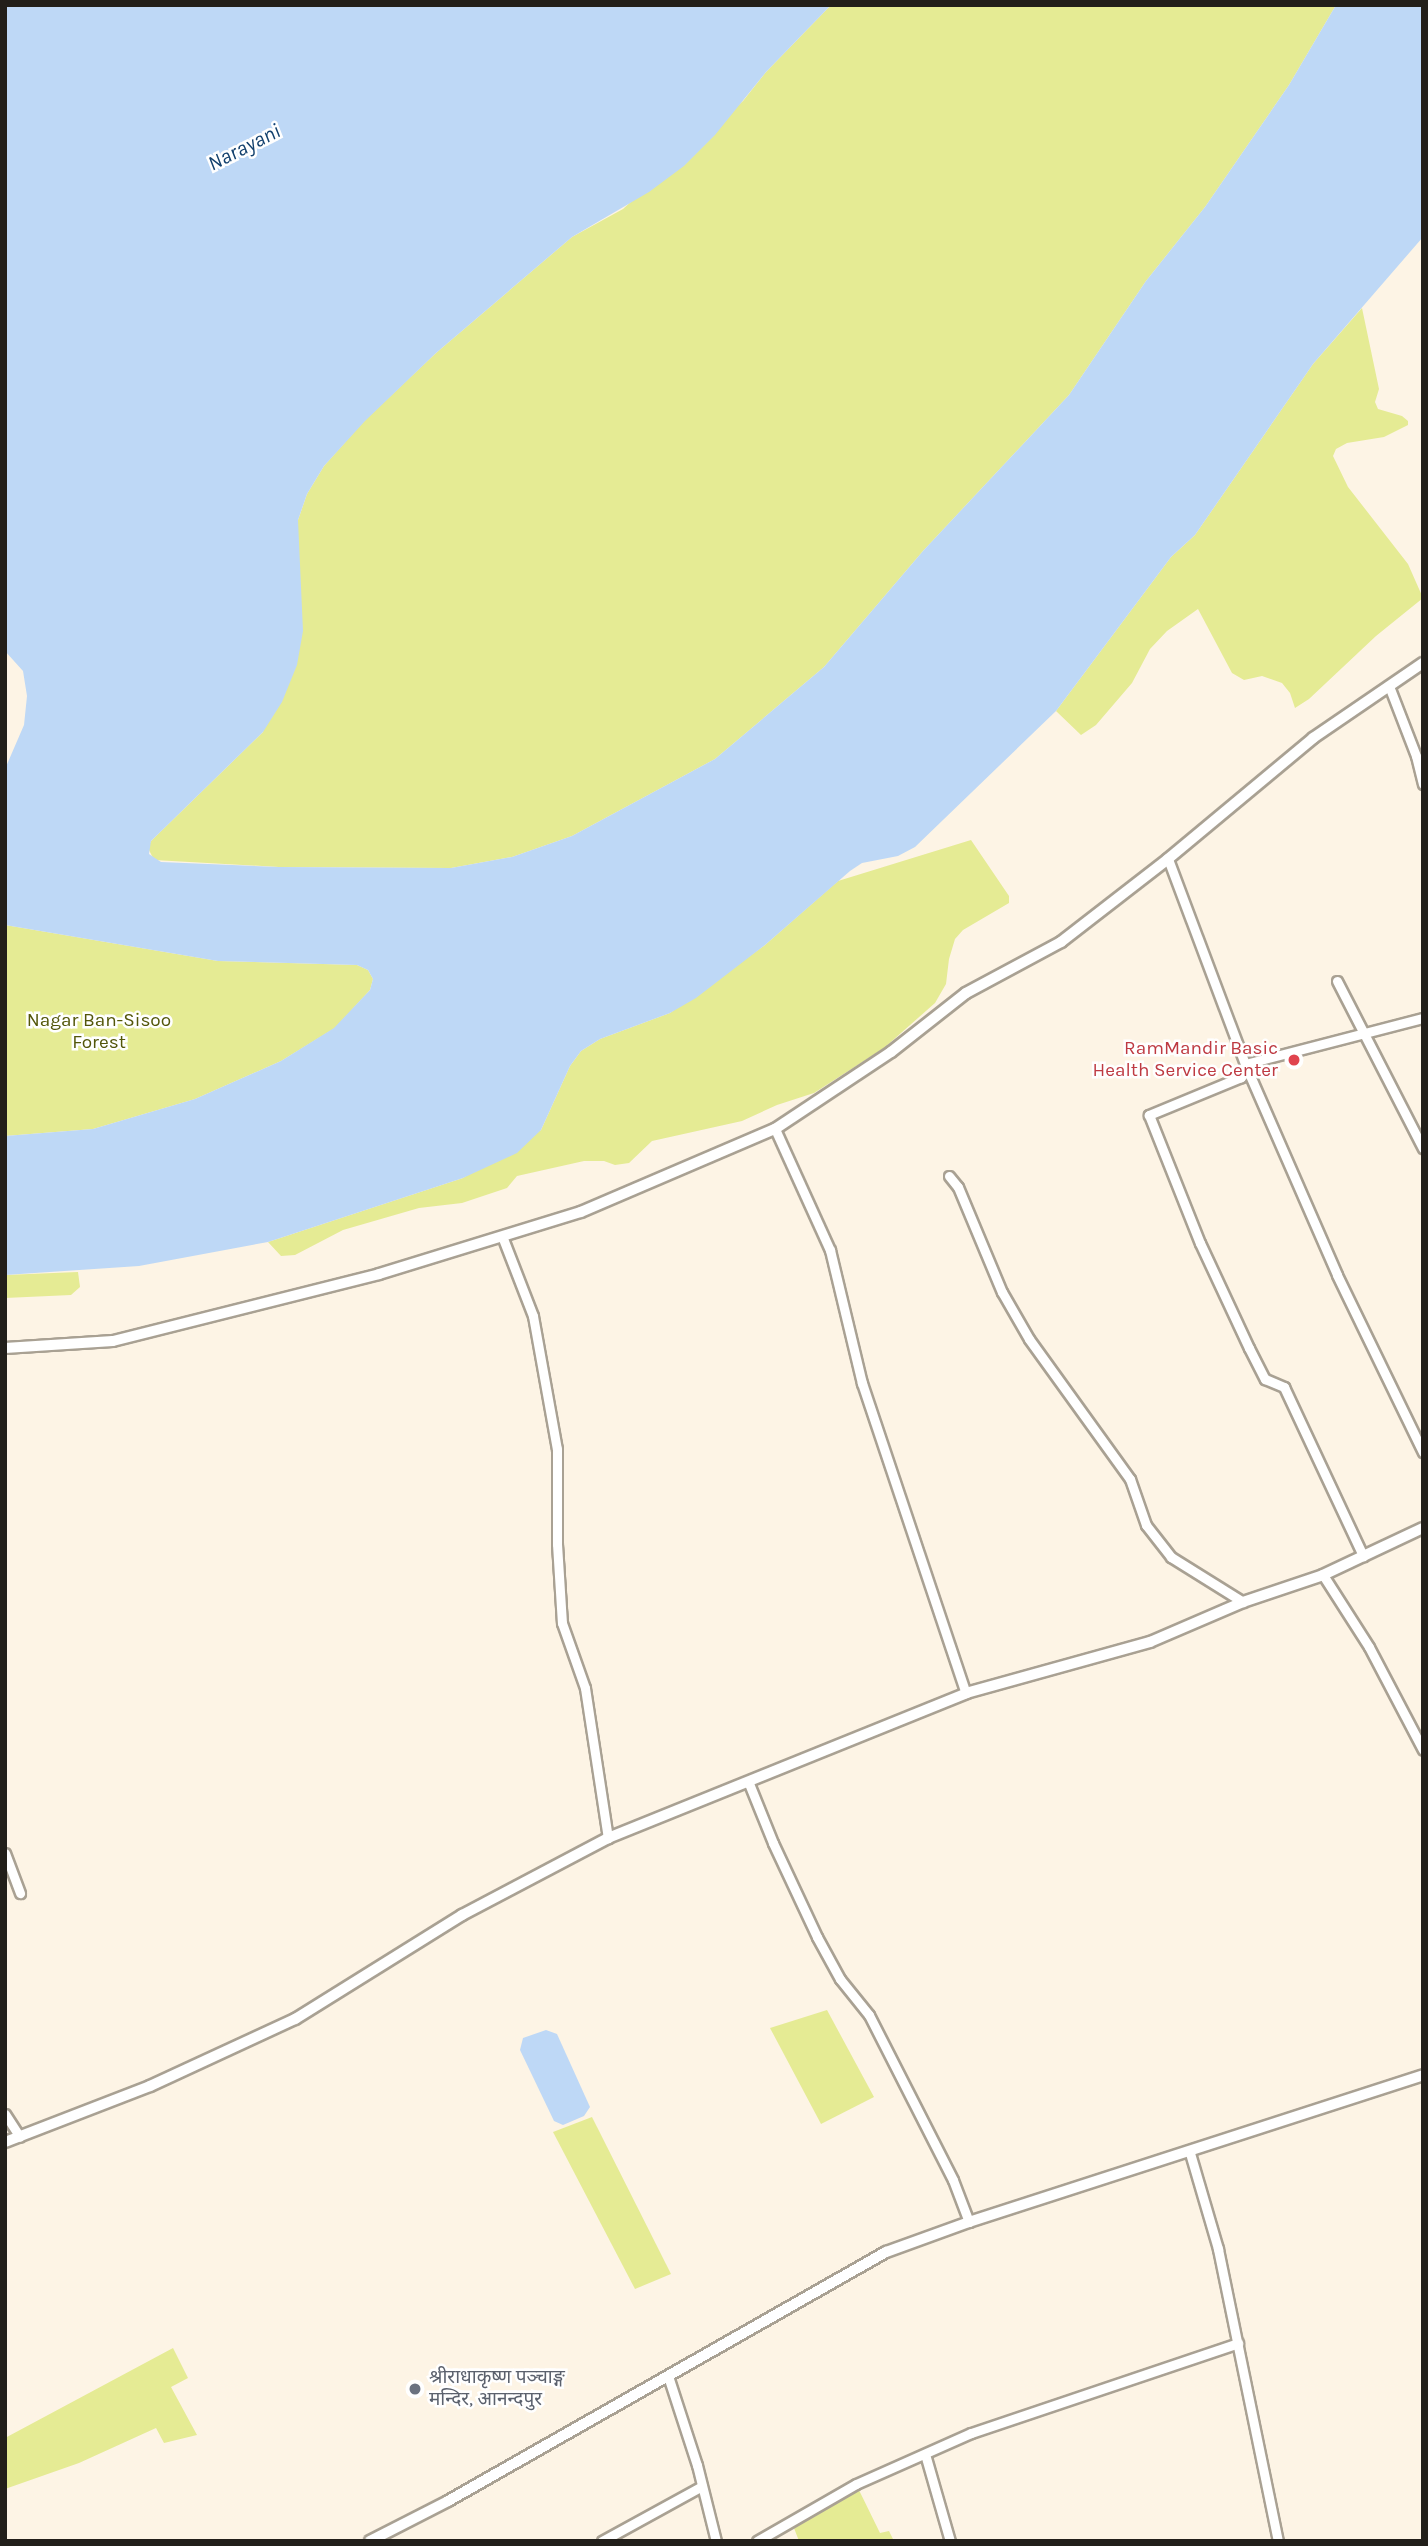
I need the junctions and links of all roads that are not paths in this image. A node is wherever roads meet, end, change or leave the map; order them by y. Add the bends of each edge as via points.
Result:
1 (1423, 663) edge
2 (1390, 686) junction
3 (1423, 784) edge
4 (1168, 859) junction
5 (1337, 981) dead end
6 (1423, 1018) edge
7 (1364, 1033) junction
8 (1245, 1064) junction
9 (775, 1129) junction
10 (1423, 1148) edge
11 (950, 1176) dead end
12 (502, 1236) junction
13 (5, 1348) edge
14 (1423, 1452) edge
15 (1423, 1528) edge
16 (1363, 1556) junction
17 (1323, 1575) junction
18 (1243, 1602) junction
19 (966, 1693) junction
20 (1423, 1750) edge
21 (748, 1781) junction
22 (608, 1838) junction
23 (5, 1853) edge
24 (20, 1893) dead end
25 (1423, 2075) edge
26 (5, 2114) edge
27 (20, 2137) junction
28 (5, 2142) edge
29 (1190, 2153) junction
30 (970, 2221) junction
31 (1238, 2343) junction
32 (668, 2376) junction
33 (925, 2454) junction
34 (702, 2486) junction
35 (370, 2541) edge
36 (602, 2541) edge
37 (716, 2541) edge
38 (757, 2541) edge
39 (950, 2541) edge
40 (1278, 2541) edge

1 - 2 street
2 - 3 street
2 - 4 street via 1313,738
4 - 8 street
4 - 9 street via 1061,942 966,993 891,1052
5 - 7 street
6 - 7 street
7 - 8 street
7 - 10 street
8 - 14 street via 1337,1275
8 - 16 street via 1241,1077 1149,1115 1200,1243 1249,1348 1265,1378 1284,1387
9 - 12 street via 581,1212
9 - 19 street via 830,1250 862,1383
11 - 18 street via 1028,1339 1130,1479 1146,1525 1171,1557
12 - 13 street via 282,1300 113,1341
12 - 22 street via 533,1316 557,1449 562,1623 585,1688
15 - 16 street
16 - 17 street
17 - 18 street
17 - 20 street via 1369,1647
18 - 19 street via 1150,1642
19 - 21 street
21 - 22 street
21 - 30 street via 817,1937 840,1979 869,2015
22 - 27 street via 452,1920 295,2019
23 - 24 street
25 - 29 street
26 - 27 street
27 - 28 street
29 - 30 street
29 - 31 street via 1218,2249
30 - 32 street via 863,2263
31 - 33 street via 971,2433
31 - 40 street
32 - 34 street
32 - 35 street
33 - 38 street via 856,2484
33 - 39 street
34 - 36 street
34 - 37 street

